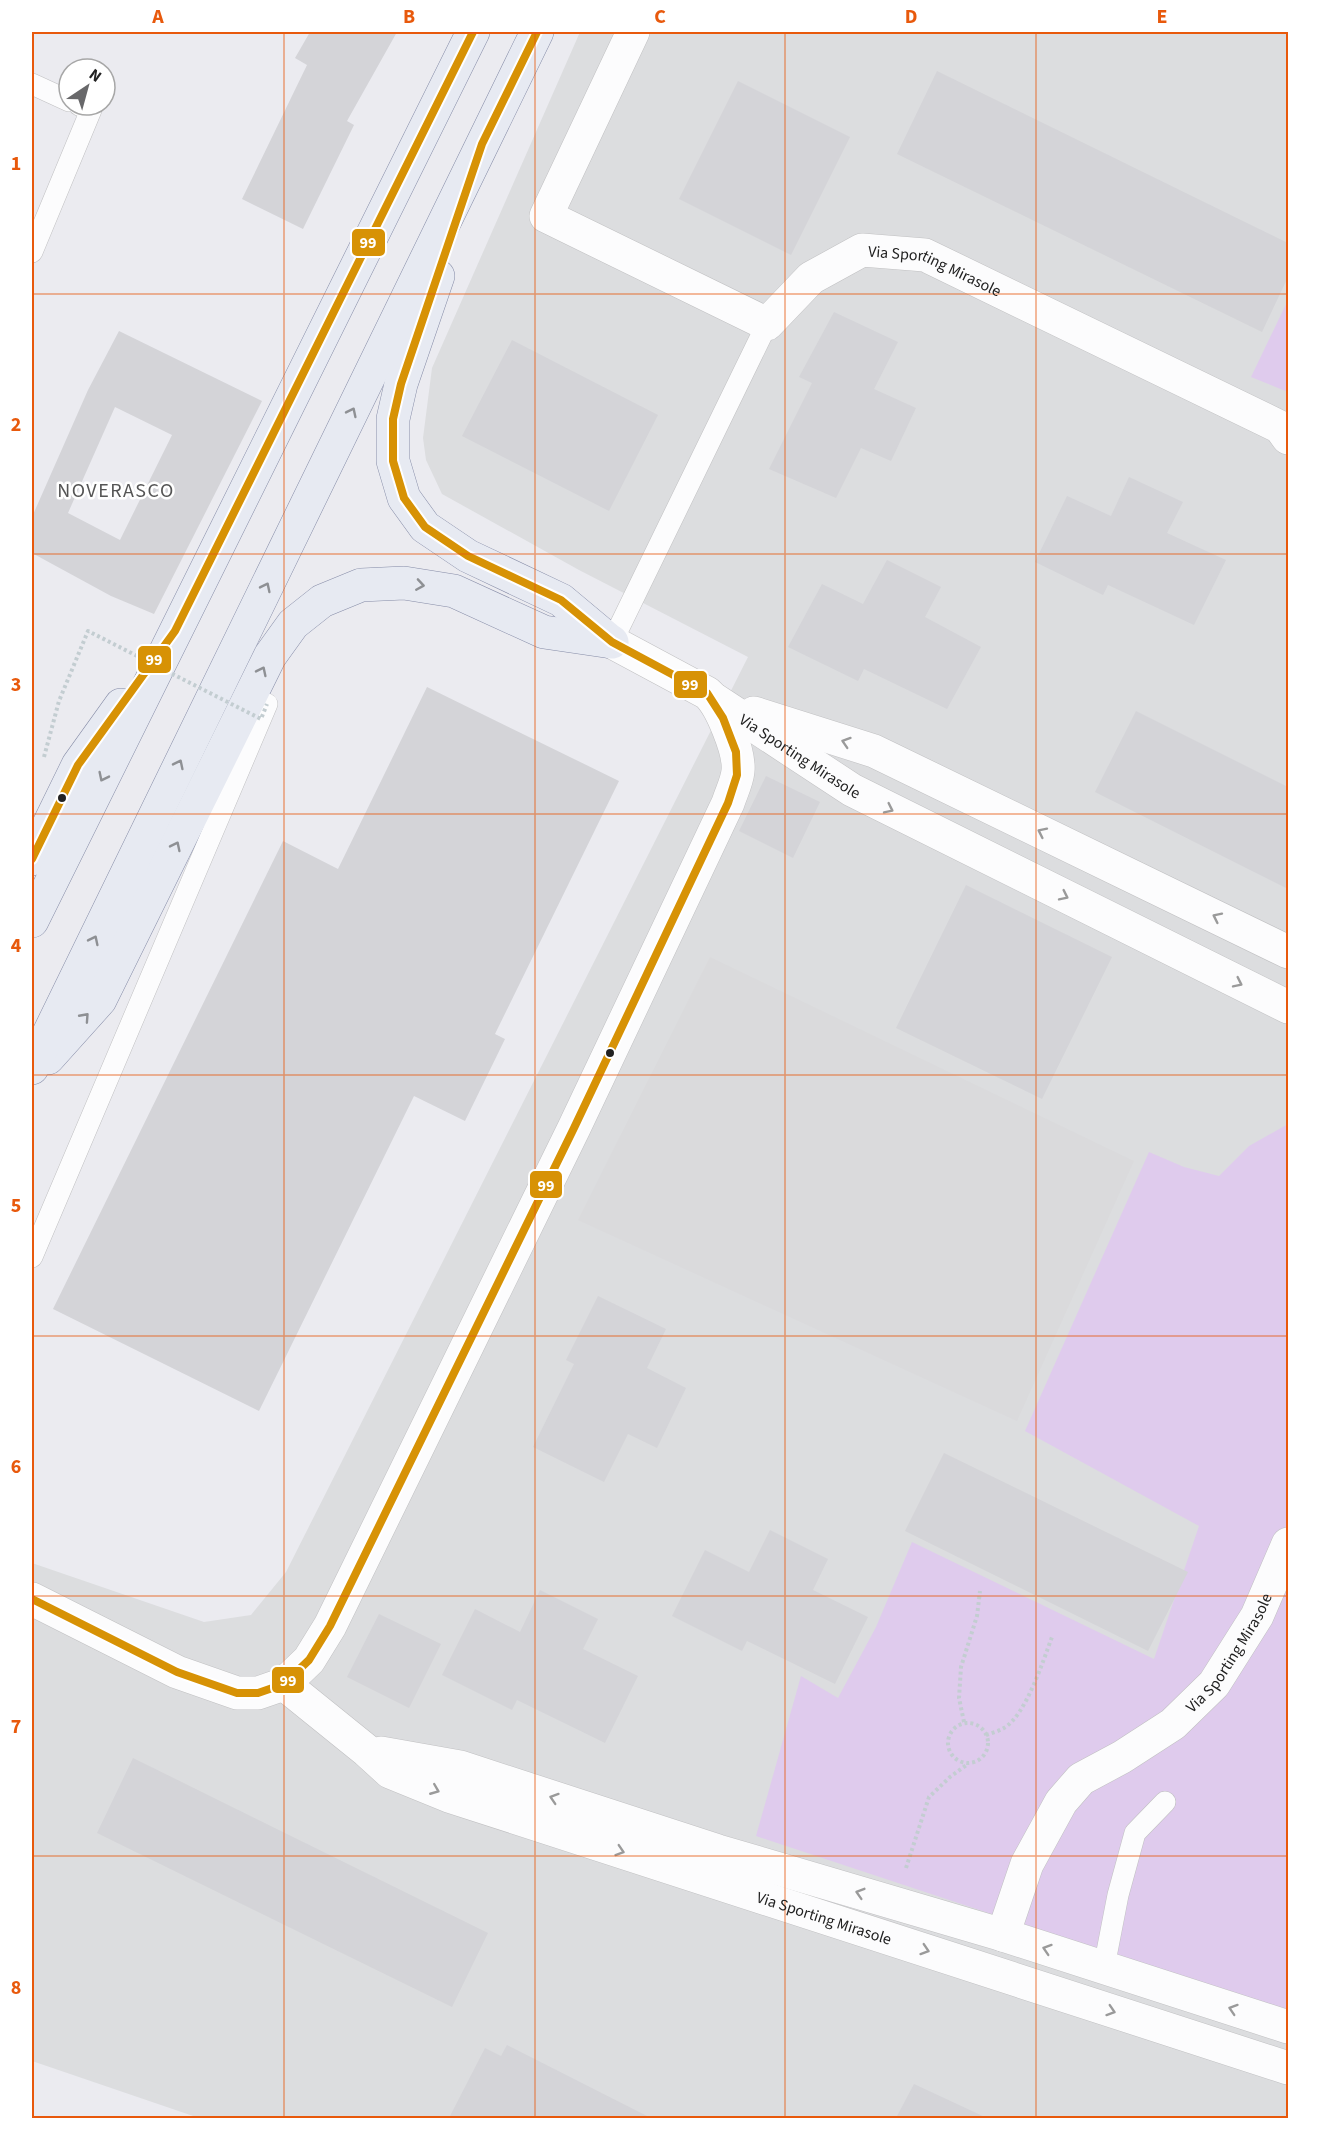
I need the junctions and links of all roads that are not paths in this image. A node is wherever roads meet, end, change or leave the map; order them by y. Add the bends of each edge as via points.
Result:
1 (473, 32) edge
2 (537, 32) edge
3 (633, 32) edge
4 (32, 84) edge
5 (57, 95) edge
6 (82, 117) edge
7 (482, 144) junction
8 (32, 252) edge
9 (767, 324) junction
10 (1288, 438) edge
11 (175, 630) junction
12 (612, 642) junction
13 (715, 700) junction
14 (267, 704) road end
15 (32, 859) edge
16 (32, 921) edge
17 (1288, 952) edge
18 (1288, 1008) edge
19 (32, 1068) edge
20 (32, 1077) edge
21 (32, 1257) edge
22 (1288, 1544) edge
23 (32, 1599) edge
24 (284, 1684) junction
25 (367, 1751) junction
26 (1165, 1802) dead end
27 (1003, 1935) junction
28 (1104, 1968) junction
29 (1288, 2027) edge
30 (1288, 2068) edge

1 - 11 main road
2 - 7 main road
3 - 9 street via 546,216
4 - 5 lane
6 - 8 lane
7 - 12 main road via 401,384 393,419 393,461 404,498 425,527 468,556 561,600
19 -> 7 main road
9 - 10 street, Via Sporting Mirasole via 811,278 862,250 925,255 1280,427
9 - 12 lane
11 - 15 main road via 78,765
11 -> 16 main road
12 - 13 street
20 -> 12 main road via 100,1000 270,656 294,624 322,601 361,585 404,583 454,591 544,632
17 -> 13 street, Via Sporting Mirasole via 874,751
13 -> 18 street, Via Sporting Mirasole via 852,790
13 - 24 street via 732,738 738,770 728,803 330,1626 309,1660
14 - 21 lane
22 - 27 street, Via Sporting Mirasole via 1257,1616 1214,1684 1173,1724 1081,1779 1061,1802 1027,1864
23 - 24 street via 208,1685 237,1694 258,1693
24 - 25 street, Via Sporting Mirasole
27 -> 25 street, Via Sporting Mirasole via 718,1851 460,1767
25 -> 30 street, Via Sporting Mirasole via 390,1772 449,1796
26 - 28 lane via 1135,1833
28 -> 27 street, Via Sporting Mirasole
29 -> 28 street, Via Sporting Mirasole

